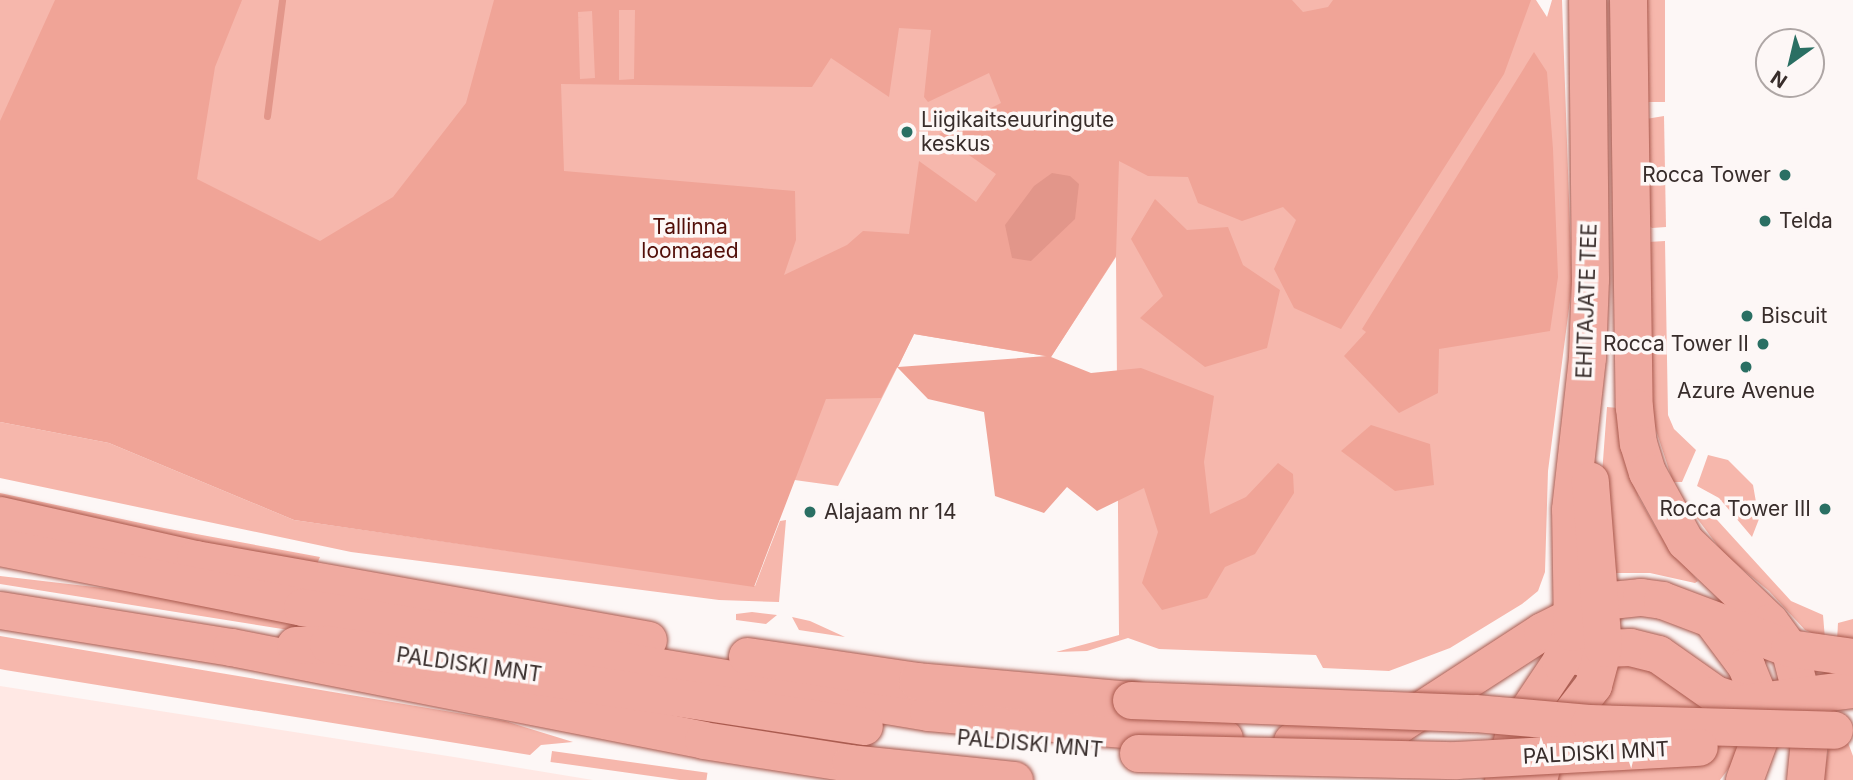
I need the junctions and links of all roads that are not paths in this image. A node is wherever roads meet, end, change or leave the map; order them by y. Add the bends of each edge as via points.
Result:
1 (1587, 0) edge
2 (1628, 0) edge
3 (0, 515) edge
4 (0, 547) edge
5 (0, 563) edge
6 (142, 577) junction
7 (1581, 606) junction
8 (0, 610) edge
9 (1710, 618) junction
10 (231, 647) junction
11 (1604, 648) junction
12 (1789, 648) junction
13 (1853, 657) edge
14 (1544, 684) junction
15 (1853, 689) edge
16 (1804, 696) junction
17 (1758, 705) junction
18 (1844, 728) edge
19 (1014, 780) edge
20 (1503, 780) edge
21 (1538, 780) edge
22 (1744, 780) edge
23 (1805, 780) edge

1 - 7 main road, EHITAJATE TEE via 1590,279 1570,509
2 - 12 main road, EHITAJATE TEE via 1633,407 1638,443 1653,485 1685,541 1770,622
3 - 18 main road, PALDISKI MNT, bridge via 195,559 779,662 917,681 1131,700 1475,713 1652,726
4 - 6 main road, PALDISKI MNT
5 - 6 main road
6 - 7 main road, PALDISKI MNT via 928,712 1140,733 1286,741 1342,739 1399,724
7 - 9 main road via 1651,599
7 - 11 main road
7 - 14 main road via 1569,646
8 - 10 main road, PALDISKI MNT
9 - 12 main road
9 - 17 main road via 1746,666
10 - 18 main road, PALDISKI MNT, bridge via 328,644 923,735 1138,753 1456,760 1667,751
10 - 19 main road, PALDISKI MNT via 703,740 850,763
11 - 14 main road via 1562,668
11 - 17 main road via 1630,647 1658,654 1725,699
11 - 21 main road via 1593,685 1547,744
12 - 13 main road
12 - 16 main road, EHITAJATE TEE
14 - 20 main road via 1514,731
15 - 16 main road
16 - 17 main road
16 - 23 main road, EHITAJATE TEE via 1810,730
17 - 22 main road via 1761,734

